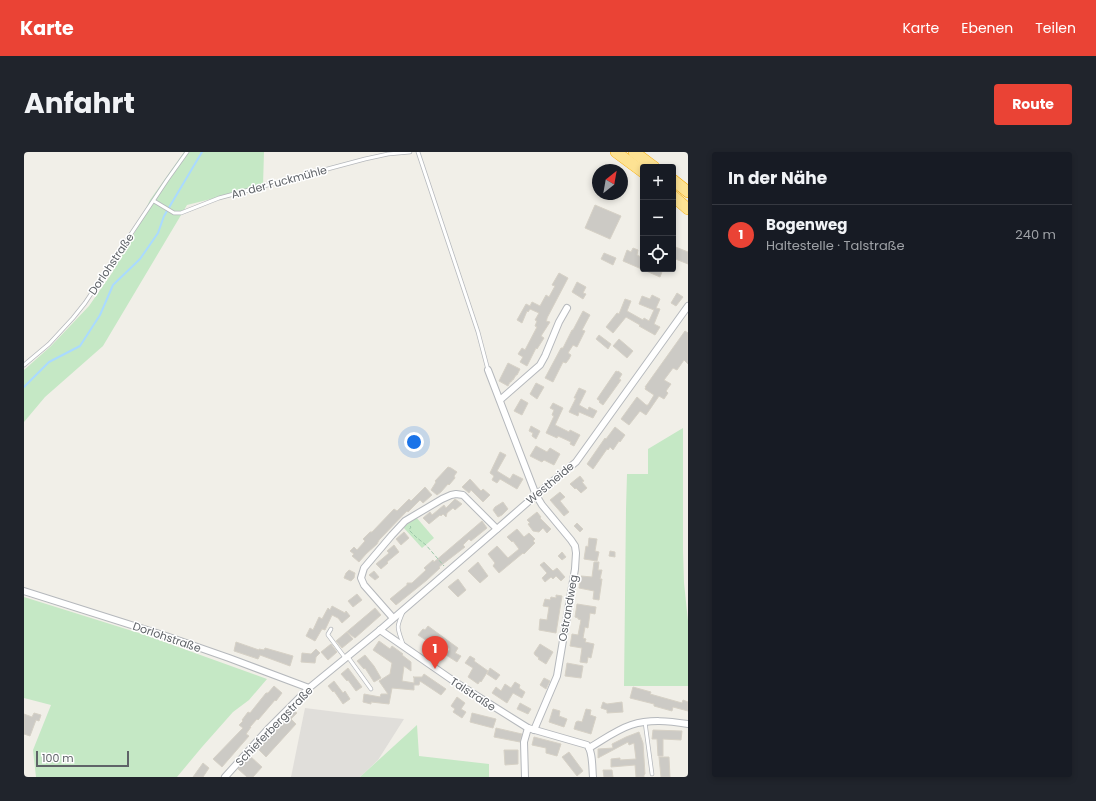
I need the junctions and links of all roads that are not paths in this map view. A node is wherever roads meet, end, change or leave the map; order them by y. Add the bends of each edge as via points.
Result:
1 (187, 152) edge
2 (410, 152) edge
3 (418, 152) edge
4 (616, 152) edge
5 (634, 152) edge
6 (650, 164) edge
7 (640, 170) edge
8 (676, 182) edge
9 (688, 192) edge
10 (676, 198) edge
11 (154, 200) junction
12 (688, 208) edge
13 (688, 306) edge
14 (567, 308) dead end
15 (24, 365) edge
16 (488, 370) joint
17 (500, 400) junction
18 (536, 495) junction
19 (497, 529) junction
20 (24, 591) edge
21 (405, 608) junction
22 (393, 618) junction
23 (331, 629) dead end
24 (380, 630) junction
25 (403, 646) junction
26 (346, 658) junction
27 (309, 688) junction
28 (371, 689) dead end
29 (645, 722) junction
30 (688, 724) edge
31 (531, 729) junction
32 (589, 748) junction
33 (652, 774) dead end
34 (225, 777) edge
35 (525, 777) edge
36 (593, 777) edge

1 - 11 lane, Dorlohstraße
2 - 11 lane, An der Fuckmühle via 365,159 219,198 181,213 171,212
3 - 16 lane via 478,332
4 - 7 highway
5 - 6 highway
8 - 9 highway
10 - 12 highway
11 - 15 lane, Dorlohstraße via 86,303 48,344
13 - 18 street, Westheide via 576,462
14 - 17 street via 540,365
16 - 17 street
17 - 18 street
18 - 19 street, Westheide
18 - 31 street, Ostrandweg via 571,540 576,553 557,676
19 - 21 street, Westheide
19 - 22 street via 462,495 456,494 442,498 405,521 364,568 362,576 364,585
20 - 27 street, Dorlohstraße via 166,636
21 - 22 street, Westheide
21 - 25 lane via 398,625
22 - 24 street, Westheide
23 - 26 lane via 328,636
24 - 25 street, Talstraße
24 - 26 street, Schieferbergstraße
25 - 31 street, Talstraße
26 - 27 street, Schieferbergstraße
26 - 28 lane
27 - 34 street, Schieferbergstraße
29 - 30 street
29 - 32 street via 621,730
29 - 33 lane
31 - 32 street, Talstraße
31 - 35 street via 524,742
32 - 36 street

